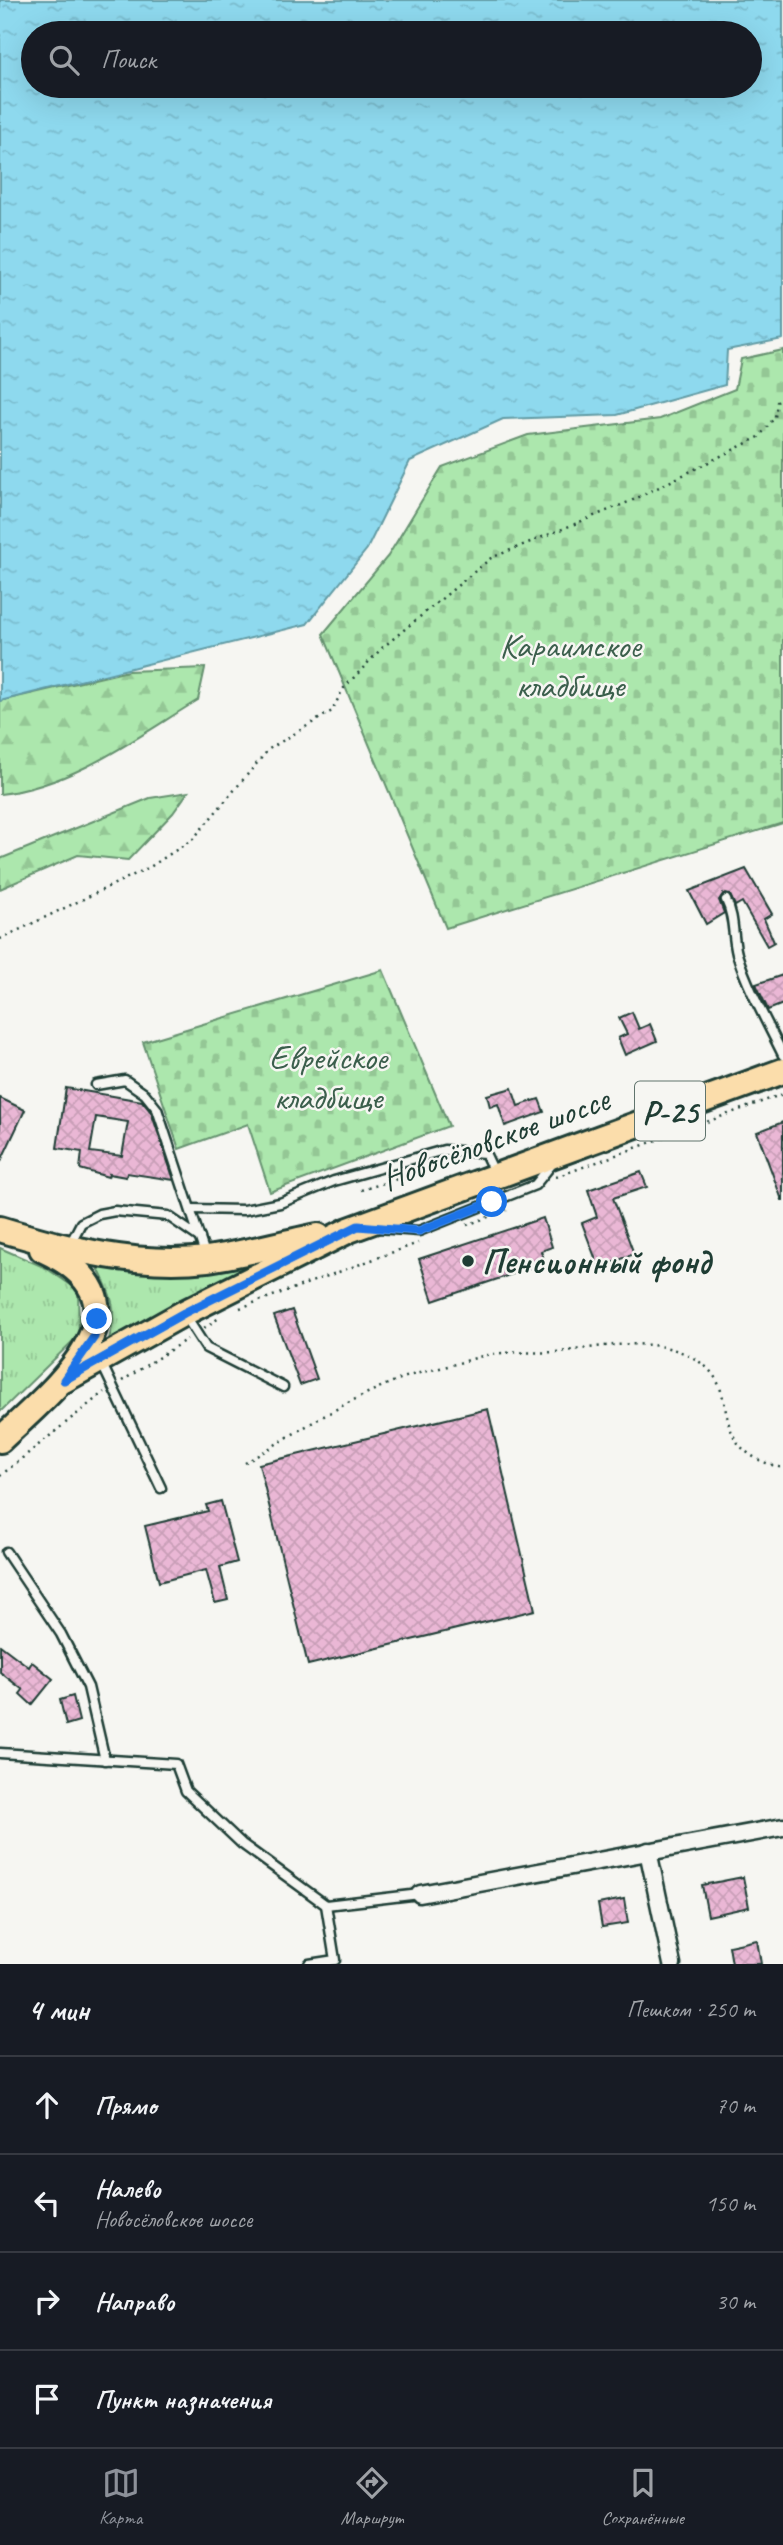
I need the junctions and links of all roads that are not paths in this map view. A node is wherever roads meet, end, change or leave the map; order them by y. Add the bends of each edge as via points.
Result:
1 (726, 900) dead end
2 (783, 1055) edge
3 (779, 1080) edge
4 (96, 1085) dead end
5 (563, 1150) junction
6 (495, 1175) junction
7 (191, 1209) junction
8 (353, 1228) junction
9 (0, 1230) edge
10 (67, 1248) junction
11 (203, 1248) junction
12 (190, 1323) junction
13 (100, 1360) junction
14 (64, 1380) junction
15 (283, 1387) dead end
16 (0, 1440) edge
17 (161, 1489) dead end
18 (6, 1552) dead end
19 (0, 1753) edge
20 (105, 1760) junction
21 (783, 1827) edge
22 (648, 1851) junction
23 (419, 1894) joint
24 (326, 1905) junction
25 (334, 1962) edge
26 (309, 1964) edge
27 (672, 1964) edge

1 - 2 lane via 734,916 737,953
3 - 5 main road, Новосёловское шоссе / Р-25
4 - 7 lane via 125,1080 157,1109
5 - 6 main road, Новосёловское шоссе / Р-25
5 - 8 lane via 535,1185 419,1231
6 - 7 lane via 485,1153 444,1150 334,1181 280,1203 244,1210
6 - 8 main road, Новосёловское шоссе / Р-25
7 - 11 lane
8 - 11 main road, Новосёловское шоссе / Р-25
8 - 12 main road, Новосёловское шоссе / Р-25
9 - 10 main road, Новосёловское шоссе / Р-25
9 - 14 main road via 52,1254 78,1271 89,1285 97,1319 94,1337
10 - 11 main road, Новосёловское шоссе / Р-25 via 158,1260
10 - 11 lane via 81,1223 115,1211 168,1216
12 - 13 main road, Новосёловское шоссе / Р-25
12 - 15 lane via 206,1348
13 - 14 main road, Новосёловское шоссе / Р-25
13 - 17 lane
14 - 16 main road
18 - 20 lane via 61,1634 88,1687
19 - 20 lane
20 - 24 lane via 176,1764 186,1791 242,1844
21 - 22 street
22 - 23 street
22 - 27 street
23 - 24 lane
24 - 25 lane
25 - 26 lane

